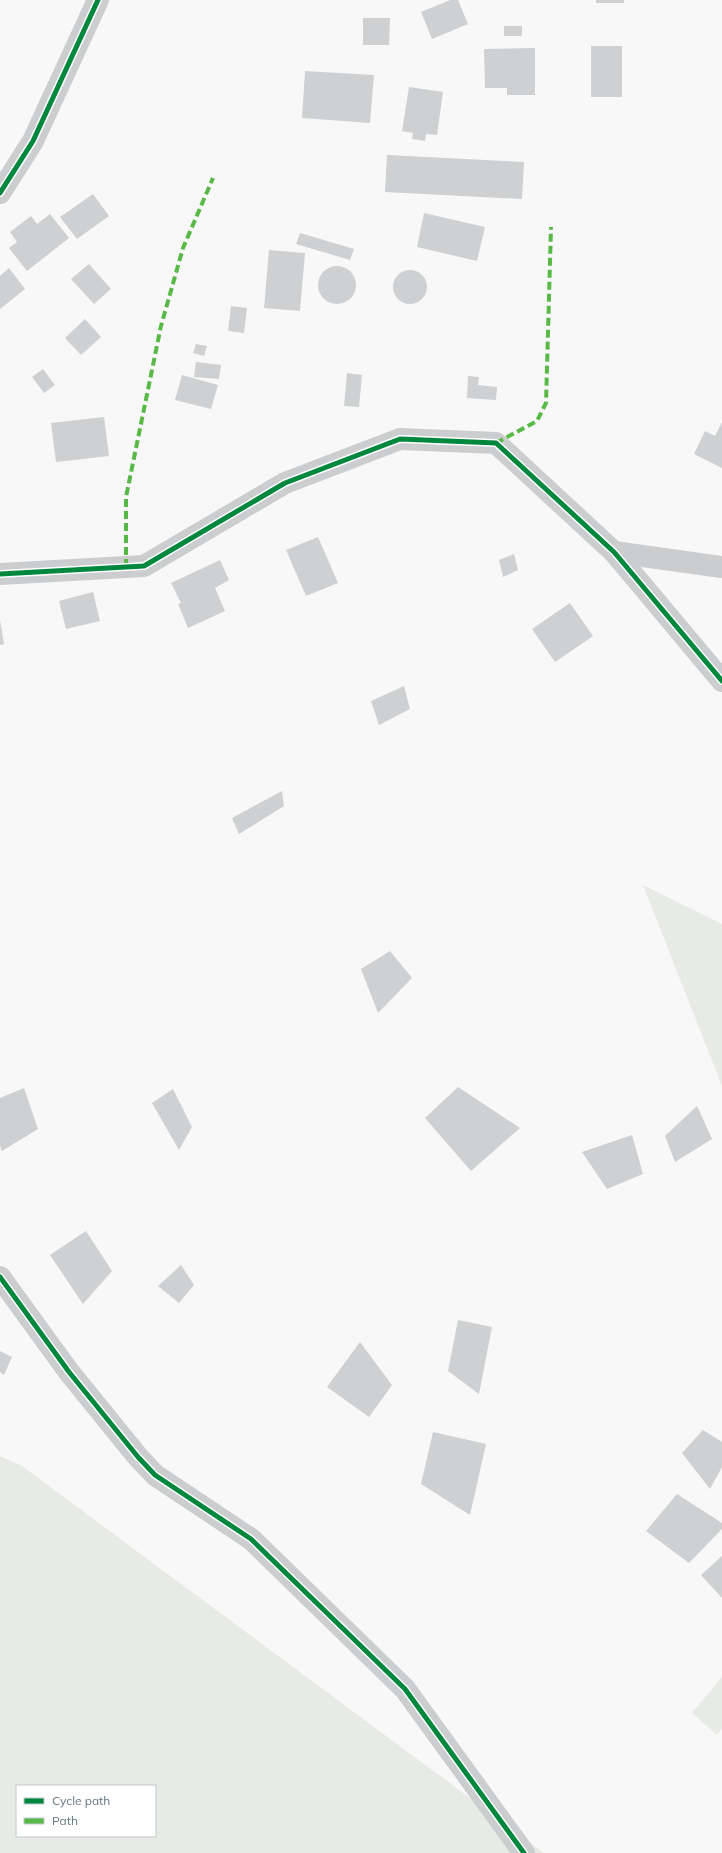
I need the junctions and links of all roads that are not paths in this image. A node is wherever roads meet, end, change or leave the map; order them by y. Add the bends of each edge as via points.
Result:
1 (98, 0) edge
2 (0, 193) edge
3 (614, 552) junction
4 (722, 567) edge
5 (0, 574) edge
6 (722, 681) edge
7 (0, 1277) edge
8 (524, 1853) edge

1 - 2 street via 33,141
3 - 4 street
3 - 5 street via 496,443 400,439 285,483 144,566
3 - 6 street
7 - 8 street via 69,1372 155,1475 250,1539 405,1689

